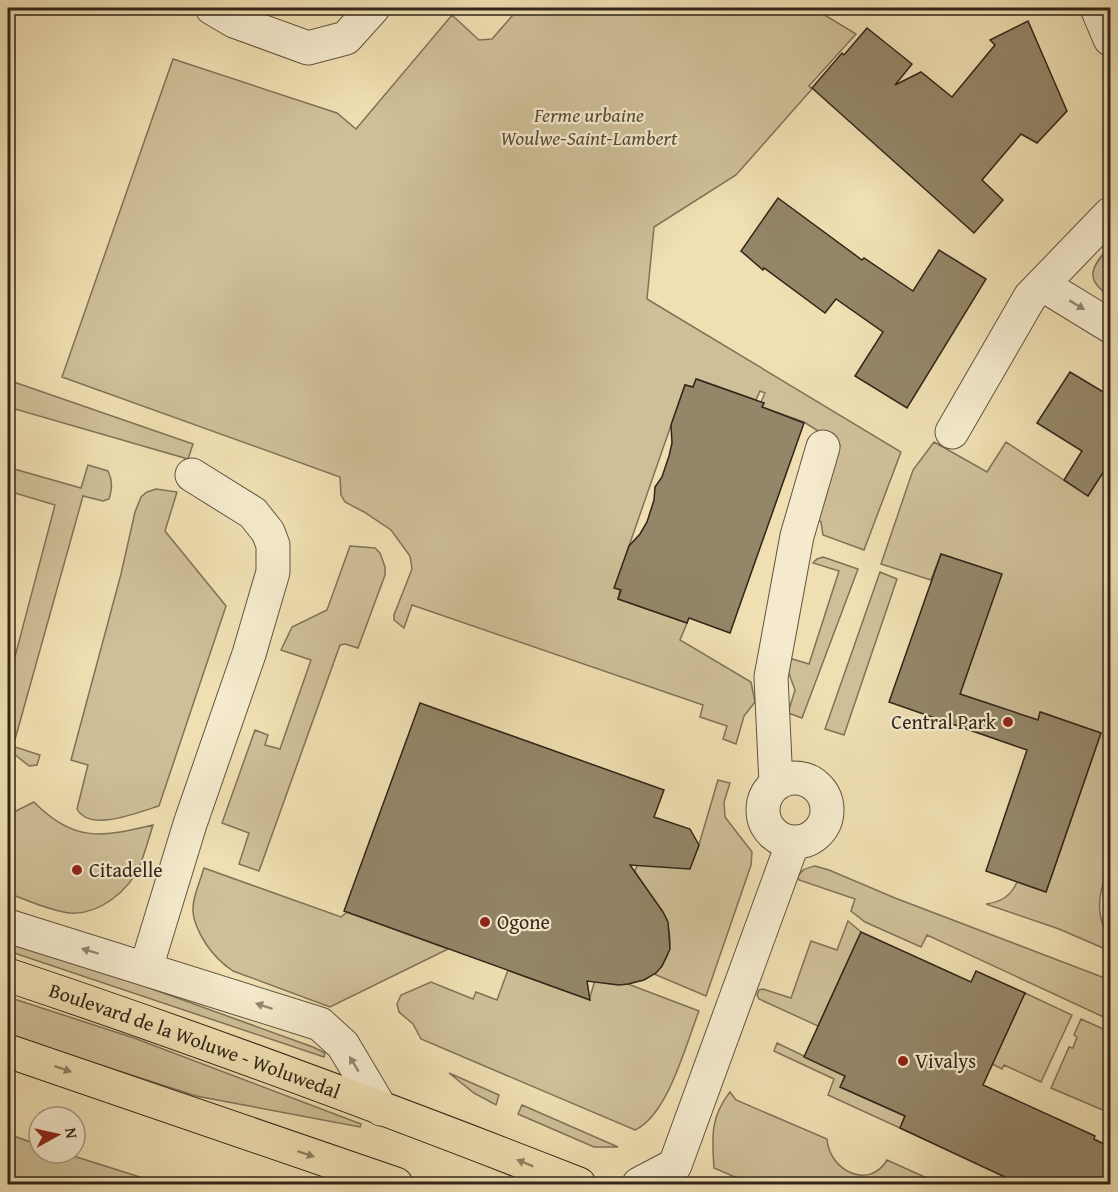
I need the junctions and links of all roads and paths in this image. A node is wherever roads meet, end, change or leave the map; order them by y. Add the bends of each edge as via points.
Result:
1 (212, 8) edge
2 (373, 8) edge
3 (1097, 8) edge
4 (1110, 39) edge
5 (1110, 214) edge
6 (1043, 285) junction
7 (1110, 326) edge
8 (952, 432) dead end
9 (823, 447) dead end
10 (192, 475) dead end
11 (776, 784) junction
12 (793, 842) junction
13 (8, 926) edge
14 (146, 968) junction
15 (8, 975) edge
16 (8, 1051) edge
17 (381, 1109) junction
18 (396, 1185) edge
19 (579, 1185) edge
20 (639, 1185) edge

1 - 2 street via 234,21 308,48 346,38
3 - 4 street
5 - 6 street
6 -> 7 street
6 - 8 street via 1030,297
9 - 11 street via 797,536 771,677
10 - 14 street via 261,522 273,545 273,572
11 - 12 street via 766,797 765,819 777,836
11 - 12 street via 790,778 801,779 820,790 825,799 827,810 820,830 805,840
12 - 20 street via 675,1165
14 -> 13 street, Boulevard de la Woluwe - Woluwedal
17 -> 14 street, Boulevard de la Woluwe - Woluwedal via 343,1046 320,1024
15 - 17 highway, Boulevard de la Woluwe - Woluwedal
16 -> 18 highway
19 -> 17 highway, Boulevard de la Woluwe - Woluwedal

